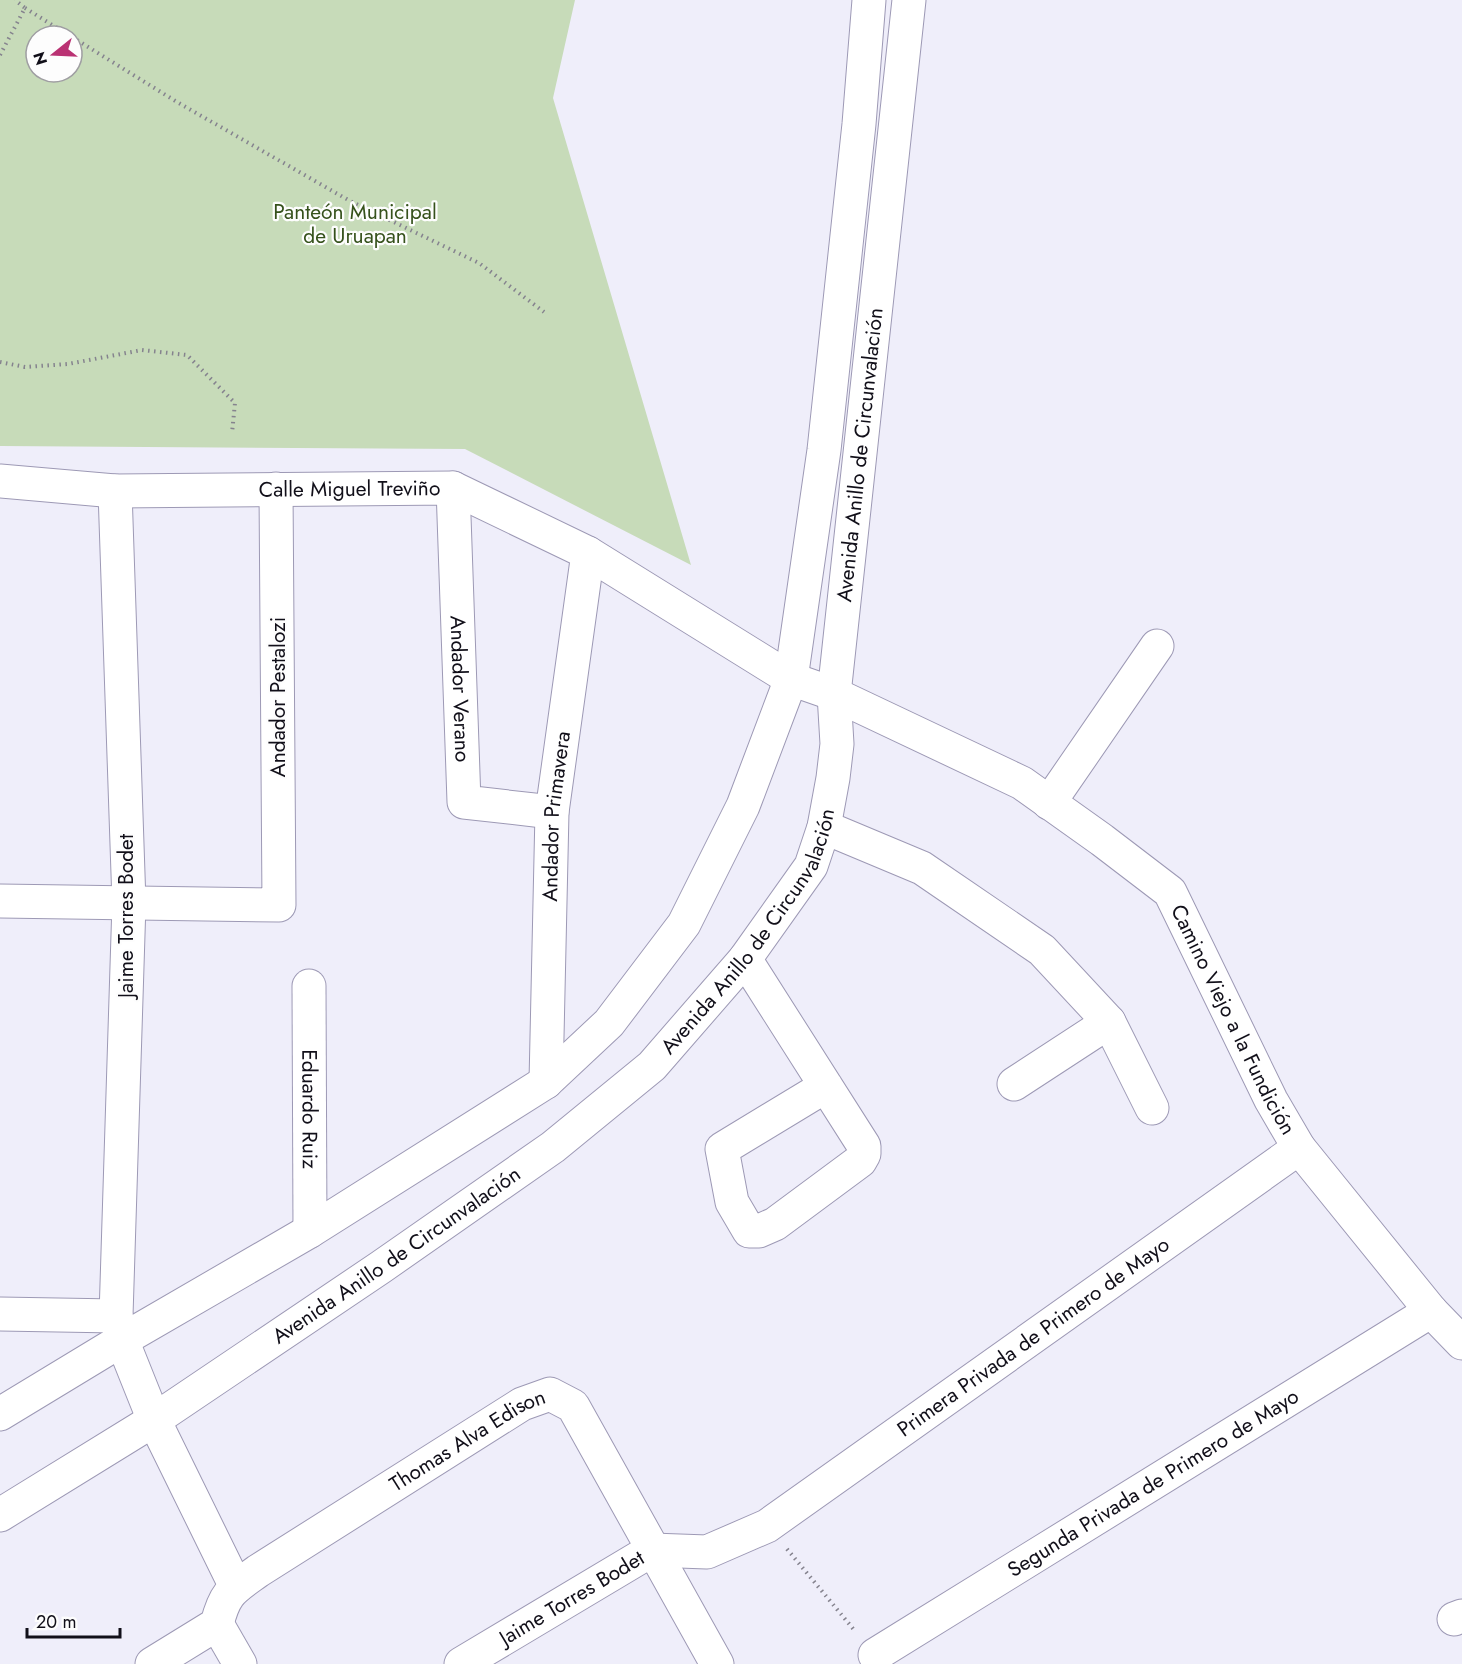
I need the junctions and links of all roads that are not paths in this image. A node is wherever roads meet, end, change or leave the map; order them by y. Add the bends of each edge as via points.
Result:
1 (869, 0) edge
2 (909, 0) edge
3 (858, 124) junction
4 (895, 137) junction
5 (0, 480) edge
6 (453, 488) junction
7 (276, 489) junction
8 (115, 491) junction
9 (588, 553) junction
10 (1157, 646) dead end
11 (791, 679) junction
12 (834, 694) junction
13 (1049, 803) junction
14 (552, 812) junction
15 (824, 827) junction
16 (0, 901) edge
17 (129, 903) junction
18 (745, 959) junction
19 (309, 986) dead end
20 (1109, 1022) junction
21 (546, 1082) junction
22 (1014, 1084) dead end
23 (826, 1086) junction
24 (1152, 1108) dead end
25 (1299, 1148) junction
26 (310, 1231) junction
27 (1431, 1311) junction
28 (0, 1314) edge
29 (119, 1328) junction
30 (1462, 1343) edge
31 (0, 1414) edge
32 (154, 1420) junction
33 (0, 1515) edge
34 (652, 1550) junction
35 (236, 1587) junction
36 (217, 1624) junction
37 (875, 1655) road end
38 (152, 1664) edge
39 (240, 1664) edge
40 (461, 1664) edge
41 (717, 1664) edge

1 - 3 street, Avenida Anillo de Circunvalación
2 - 4 street, Avenida Anillo de Circunvalación
3 - 4 street
3 - 11 street, Avenida Anillo de Circunvalación via 824,450
4 - 12 street, Avenida Anillo de Circunvalación
5 - 8 street, Calle Miguel Treviño
6 - 7 street, Calle Miguel Treviño
6 - 9 street, Calle Miguel Treviño
6 - 14 street, Andador Verano via 464,802
7 - 8 street, Calle Miguel Treviño
7 - 17 street, Andador Pestalozi via 279,905
8 - 17 street, Jaime Torres Bodet
9 - 11 street, Calle Miguel Treviño
9 - 14 street, Andador Primavera
10 - 13 street
11 - 12 street, Camino Viejo a la Fundición
11 - 21 street, Avenida Anillo de Circunvalación via 743,806 684,924 609,1023
12 - 13 street, Camino Viejo a la Fundición via 1022,783
12 - 15 street, Avenida Anillo de Circunvalación via 837,744
13 - 25 street, Camino Viejo a la Fundición via 1170,892 1271,1100
14 - 21 street, Andador Primavera
15 - 18 street, Avenida Anillo de Circunvalación via 811,866
15 - 20 street via 932,874 1042,950
16 - 17 street
17 - 29 street, Jaime Torres Bodet
18 - 23 street
18 - 32 street, Avenida Anillo de Circunvalación via 652,1066 553,1147
19 - 26 street, Eduardo Ruiz
20 - 22 street
20 - 24 street
21 - 26 street, Avenida Anillo de Circunvalación
23 - 23 street via 864,1146 864,1154 860,1161 775,1224 759,1231 749,1230 732,1202 723,1149
25 - 27 street, Camino Viejo a la Fundición
25 - 34 street, Primera Privada de Primero de Mayo via 767,1526 707,1552
26 - 29 street, Avenida Anillo de Circunvalación
27 - 30 street, Camino Viejo a la Fundición
27 - 37 street, Segunda Privada de Primero de Mayo
28 - 29 street
29 - 31 street, Avenida Anillo de Circunvalación
29 - 32 street
32 - 33 street, Avenida Anillo de Circunvalación
32 - 35 street
34 - 35 street, Thomas Alva Edison via 573,1406 550,1394 522,1404
34 - 40 street, Jaime Torres Bodet
34 - 41 street, Thomas Alva Edison
35 - 36 street, Thomas Alva Edison via 223,1602
36 - 38 street
36 - 39 street

